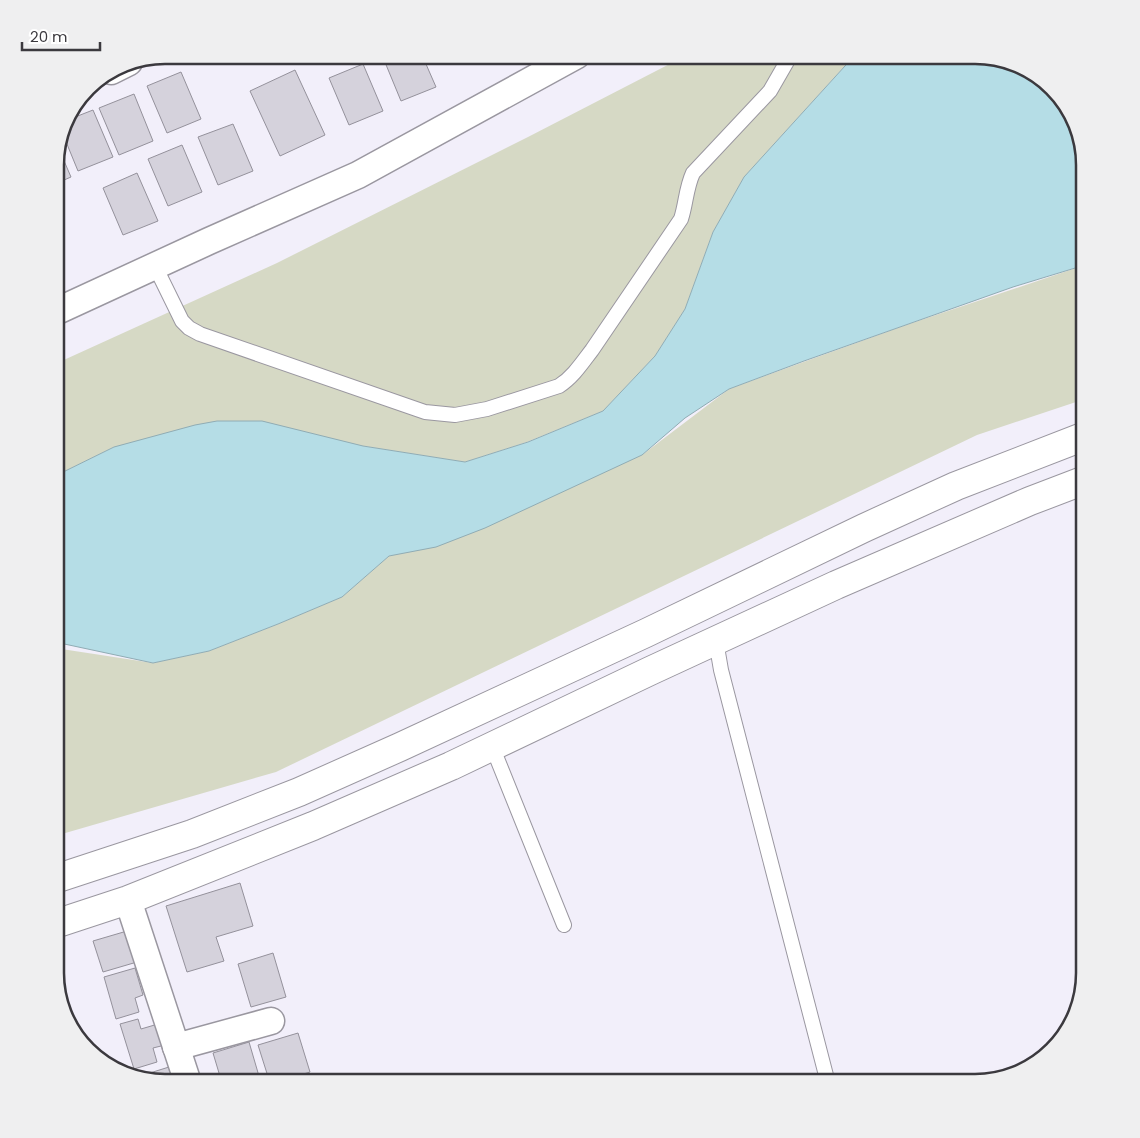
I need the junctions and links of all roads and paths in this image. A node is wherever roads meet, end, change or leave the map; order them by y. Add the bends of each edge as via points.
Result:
1 (561, 64) edge
2 (786, 64) edge
3 (155, 266) junction
4 (64, 308) edge
5 (1076, 440) edge
6 (1076, 483) edge
7 (716, 640) junction
8 (492, 746) junction
9 (64, 876) edge
10 (128, 900) junction
11 (64, 921) edge
12 (564, 925) dead end
13 (272, 1022) dead end
14 (176, 1047) junction
15 (185, 1074) edge
16 (826, 1074) edge

1 - 3 street via 358,175
2 - 3 lane via 770,91 693,173 688,182 681,219 592,350 567,381 559,386 463,414 425,412 200,334 182,321
3 - 4 street
5 - 9 street via 948,490 864,528 638,638 299,792 192,834
6 - 7 street via 845,581
7 - 8 street
7 - 16 lane via 720,670
8 - 10 street via 313,826
8 - 12 lane
10 - 11 street
10 - 14 street
13 - 14 street
14 - 15 street

